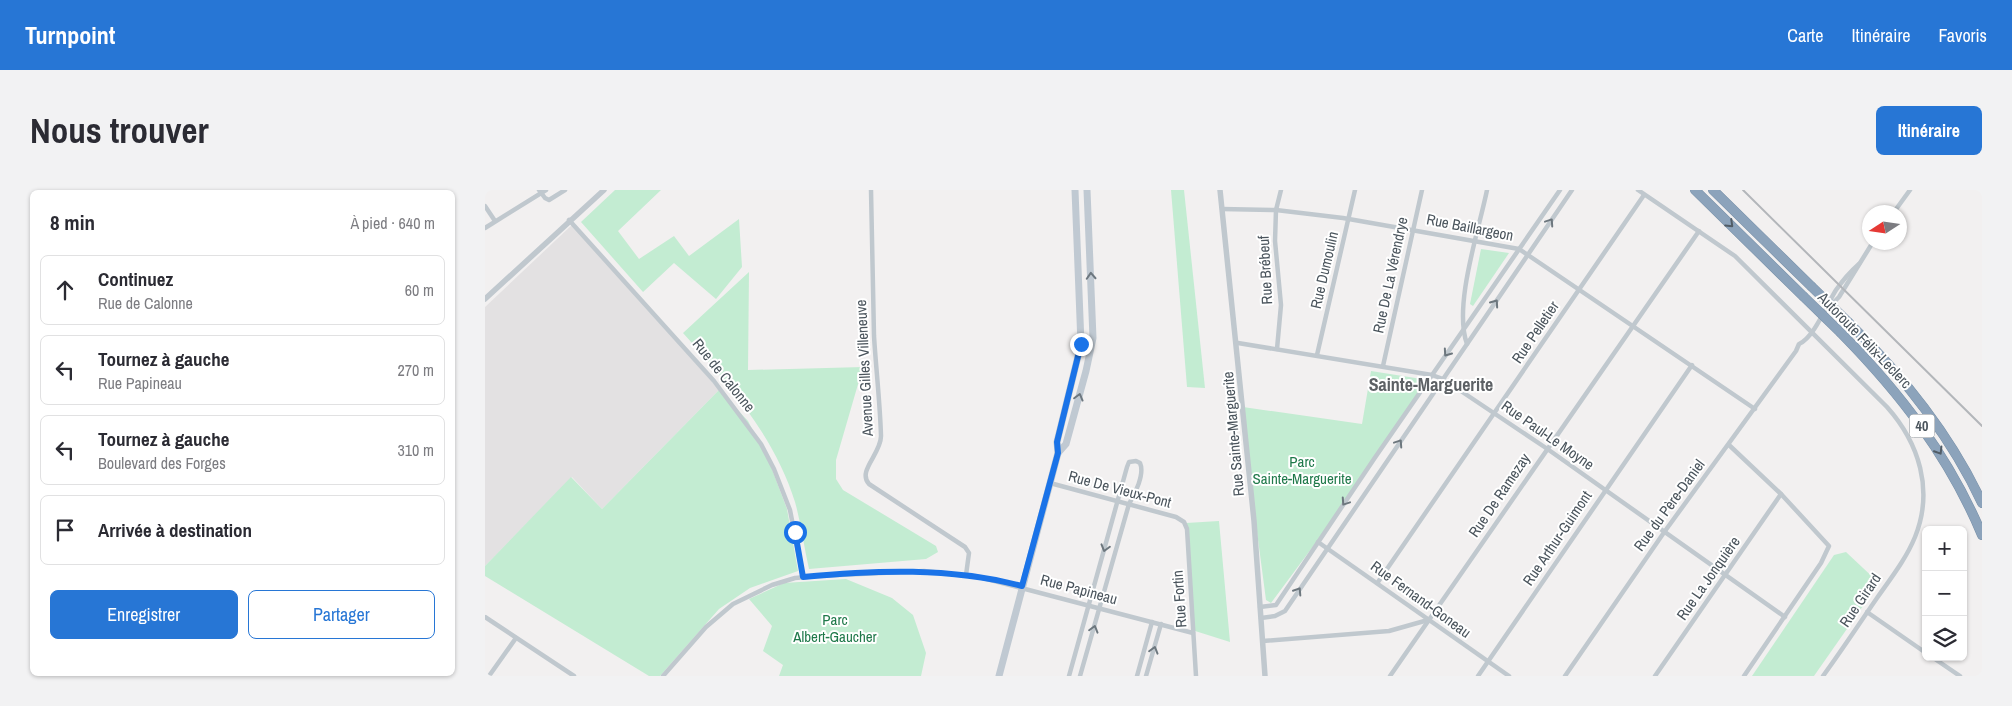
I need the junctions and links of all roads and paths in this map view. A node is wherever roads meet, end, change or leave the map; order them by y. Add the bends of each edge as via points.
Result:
1 (546, 190) edge
2 (565, 190) edge
3 (604, 190) edge
4 (871, 190) edge
5 (1075, 190) edge
6 (1087, 190) edge
7 (1220, 190) edge
8 (1281, 190) edge
9 (1355, 190) edge
10 (1422, 190) edge
11 (1487, 190) edge
12 (1560, 190) edge
13 (1572, 190) edge
14 (1638, 190) edge
15 (1695, 190) edge
16 (1713, 190) edge
17 (1910, 190) edge
18 (540, 192) edge
19 (1644, 194) junction
20 (1899, 205) edge
21 (485, 206) edge
22 (1222, 209) junction
23 (1276, 210) junction
24 (1088, 219) junction
25 (1349, 219) junction
26 (569, 220) junction
27 (1076, 220) junction
28 (495, 221) junction
29 (485, 228) edge
30 (1413, 229) junction
31 (1699, 231) junction
32 (1476, 240) junction
33 (1519, 250) junction
34 (1868, 250) edge
35 (1529, 254) junction
36 (1580, 290) junction
37 (485, 299) edge
38 (1081, 324) junction
39 (1093, 324) junction
40 (1632, 326) junction
41 (1462, 331) junction
42 (1811, 332) junction
43 (1237, 343) junction
44 (1467, 344) junction
45 (1277, 349) junction
46 (1317, 355) junction
47 (1692, 365) junction
48 (1383, 366) junction
49 (1432, 375) junction
50 (1443, 379) junction
51 (1755, 409) junction
52 (1495, 413) junction
53 (1729, 445) junction
54 (1546, 448) junction
55 (1058, 453) junction
56 (1374, 459) junction
57 (1384, 466) junction
58 (1050, 482) junction
59 (1604, 490) junction
60 (1781, 494) junction
61 (1118, 501) junction
62 (1982, 503) edge
63 (1129, 504) junction
64 (1183, 521) joint
65 (1665, 531) junction
66 (1982, 535) edge
67 (1319, 542) junction
68 (1326, 548) junction
69 (1726, 574) junction
70 (966, 575) junction
71 (803, 577) junction
72 (1378, 582) junction
73 (1022, 586) junction
74 (1089, 605) junction
75 (1260, 607) junction
76 (1100, 608) junction
77 (1867, 612) junction
78 (485, 617) edge
79 (1785, 617) junction
80 (1261, 618) junction
81 (1428, 620) junction
82 (1152, 622) junction
83 (1161, 624) junction
84 (1193, 633) junction
85 (516, 638) junction
86 (1263, 641) junction
87 (1922, 650) edge
88 (1939, 661) edge
89 (1488, 662) junction
90 (489, 676) edge
91 (573, 676) edge
92 (663, 676) edge
93 (999, 676) edge
94 (1069, 676) edge
95 (1080, 676) edge
96 (1137, 676) edge
97 (1146, 676) edge
98 (1196, 676) edge
99 (1265, 676) edge
100 (1389, 676) edge
101 (1478, 676) edge
102 (1509, 676) edge
103 (1565, 676) edge
104 (1655, 676) edge
105 (1744, 676) edge
106 (1823, 676) edge
107 (1960, 676) edge

1 - 18 street
2 - 18 street via 550,200
3 - 26 street
4 - 70 street, Avenue Gilles Villeneuve via 881,443 865,471 865,477 869,484 965,547 969,553
5 - 27 main road
6 - 24 main road
7 - 22 street, Rue Sainte-Marguerite
8 - 23 street, Rue Brébeuf
9 - 25 street, Rue Dumoulin
10 - 30 street, Rue De La Vérendrye
11 - 32 street
12 - 33 street
35 -> 13 street
14 - 19 street, Rue Girard
15 -> 66 highway, Autoroute Félix-Leclerc / 40, bridge via 1885,378 1921,424 1952,474
16 - 62 highway, Autoroute Félix-Leclerc / 40, bridge via 1884,358 1923,406 1959,460
17 - 20 street
18 - 28 street
19 - 31 street, Rue Girard
19 - 36 street, Rue Pelletier
21 - 28 street
22 - 23 street, Rue Baillargeon
22 - 43 street, Rue Sainte-Marguerite
23 - 25 street, Rue Baillargeon
23 - 45 street, Rue Brébeuf via 1275,241 1281,305
24 - 27 main road
39 -> 24 main road
25 - 30 street, Rue Baillargeon
25 - 46 street, Rue Dumoulin
26 - 37 street
26 - 71 street, Rue de Calonne via 714,380 753,432 787,501
27 - 38 main road
28 - 29 street
30 - 32 street, Rue Baillargeon
30 - 48 street, Rue De La Vérendrye
31 - 40 street, Rue De Ramezay
31 - 42 street, Rue Girard via 1737,258
32 - 33 street, Rue Baillargeon
32 - 41 street via 1463,300
33 - 35 street, Rue Baillargeon
33 - 41 street
34 - 42 street, Rue du Père-Daniel via 1839,297
35 - 36 street, Rue Baillargeon
44 -> 35 street
36 - 40 street, Rue Baillargeon
36 - 52 street, Rue Pelletier
38 - 39 main road
38 - 55 main road via 1080,351 1057,442
55 -> 39 main road via 1066,444 1075,412 1090,356
40 - 47 street, Rue Baillargeon
40 - 54 street, Rue De Ramezay
41 - 44 street
41 -> 49 street
42 - 51 street, Rue du Père-Daniel
42 - 77 street, Rue Girard via 1887,407 1912,440 1921,466 1924,490 1915,536 1901,563
43 - 45 street, Rue Paul-Le Moyne
43 - 75 street, Rue Sainte-Marguerite
44 - 50 street
45 - 46 street, Rue Paul-Le Moyne
46 - 48 street, Rue Paul-Le Moyne
47 - 51 street, Rue Baillargeon
47 - 59 street, Rue Arthur-Guimont
48 - 49 street, Rue Paul-Le Moyne
49 - 50 street, Rue Paul-Le Moyne
49 - 56 street
50 - 52 street, Rue Paul-Le Moyne
57 -> 50 street
51 - 53 street, Rue du Père-Daniel
52 - 54 street, Rue Paul-Le Moyne
52 - 72 street, Rue Pelletier
53 - 60 street
53 - 65 street, Rue du Père-Daniel
54 - 59 street, Rue Paul-Le Moyne
54 - 81 street, Rue De Ramezay
55 - 58 main road
56 - 57 street
56 -> 67 street
57 - 68 street
58 - 61 street, Rue De Vieux-Pont
58 - 73 main road
59 - 65 street, Rue Paul-Le Moyne
59 - 89 street, Rue Arthur-Guimont
60 - 69 street, Rue La Jonquière
60 - 79 street via 1829,546
61 - 63 street, Rue De Vieux-Pont
61 - 63 street via 1128,464 1136,460 1141,470
61 -> 74 street
63 - 64 street, Rue De Vieux-Pont
63 - 76 street
64 - 84 street, Rue Fortin via 1187,529
65 - 69 street, Rue Paul-Le Moyne
65 - 103 street, Rue du Père-Daniel
67 - 68 street, Rue Fernand-Goneau
67 - 75 street via 1276,605
68 - 72 street, Rue Fernand-Goneau
80 -> 68 street via 1285,611
69 - 79 street, Rue Paul-Le Moyne
69 - 104 street, Rue La Jonquière
70 - 71 street, Rue Papineau via 918,571
70 - 73 street, Rue Papineau
71 - 92 street, Rue Papineau via 757,591 726,609
72 - 81 street, Rue Fernand-Goneau
73 - 74 street, Rue Papineau
73 - 93 main road
74 - 76 street, Rue Papineau
74 - 94 street
75 - 80 street, Rue Sainte-Marguerite
76 - 82 street, Rue Papineau
95 -> 76 street
77 - 87 street
77 - 106 street, Rue Girard
78 - 85 street
79 - 105 street
80 - 86 street, Rue Sainte-Marguerite
81 - 86 street via 1389,631
81 - 89 street, Rue Fernand-Goneau
81 - 100 street, Rue De Ramezay
82 - 83 street, Rue Papineau
82 - 96 street
83 - 84 street, Rue Papineau
97 -> 83 street
84 - 98 street, Rue Fortin
85 - 90 street
85 - 91 street
86 - 99 street, Rue Sainte-Marguerite
88 - 107 street
89 - 101 street, Rue Arthur-Guimont
89 - 102 street, Rue Fernand-Goneau

